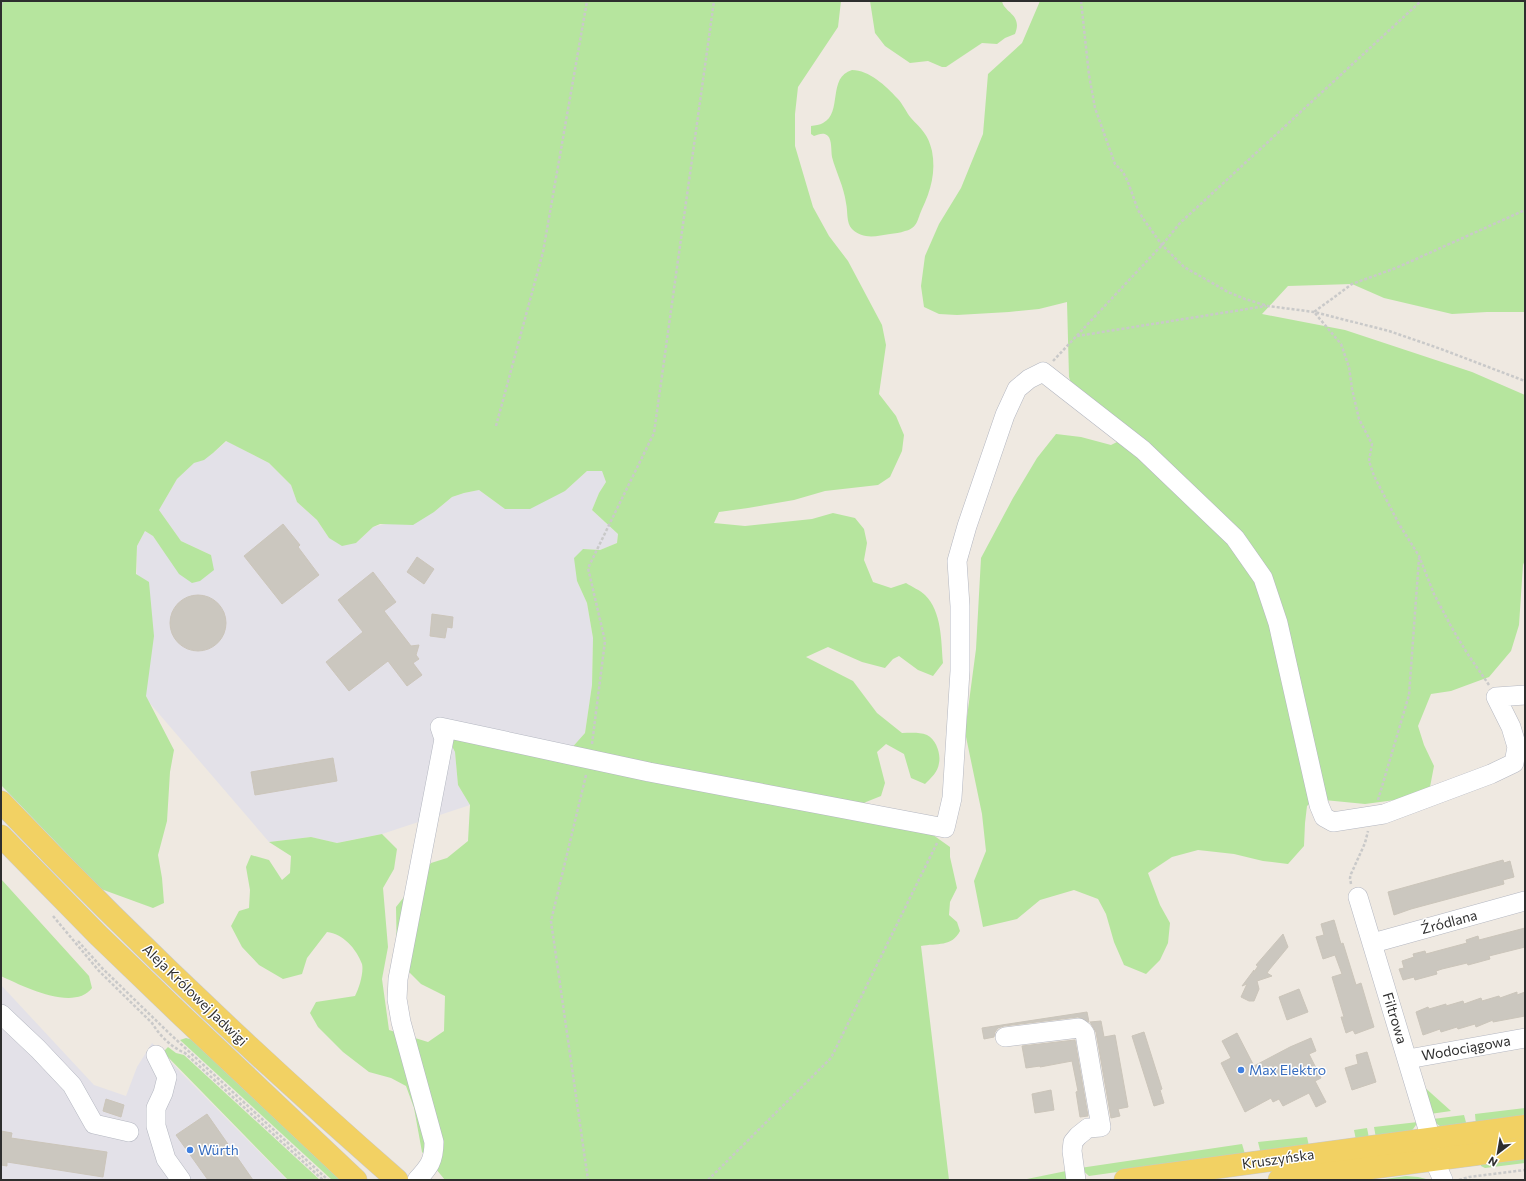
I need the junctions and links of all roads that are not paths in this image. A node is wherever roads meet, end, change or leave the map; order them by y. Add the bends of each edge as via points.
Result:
1 (1525, 695) edge
2 (1, 802) edge
3 (1, 836) edge
4 (1358, 897) road end
5 (1525, 901) edge
6 (1373, 943) junction
7 (1, 1014) edge
8 (1005, 1038) dead end
9 (1525, 1038) edge
10 (156, 1055) dead end
11 (1408, 1059) junction
12 (1525, 1126) edge
13 (128, 1132) dead end
14 (1525, 1148) edge
15 (1433, 1149) junction
16 (181, 1180) edge
17 (356, 1180) edge
18 (397, 1180) edge
19 (417, 1180) edge
20 (1076, 1180) edge
21 (1125, 1180) edge
22 (1279, 1180) edge
23 (1443, 1180) edge

1 - 19 street via 1496,697 1511,727 1517,747 1514,763 1384,814 1333,822 1324,817 1310,770 1278,623 1264,578 1235,538 1143,450 1043,372 1017,388 966,526 957,561 960,671 952,798 945,828 650,772 440,727 444,739 398,979 397,999 401,1022 434,1142 434,1154 430,1165
2 - 18 main road, Aleja Królowej Jadwigi via 115,919 194,995
3 - 17 main road, Aleja Królowej Jadwigi via 98,935
4 - 6 street, Filtrowa
5 - 6 street, Źródlana
6 - 11 street, Filtrowa
7 - 13 street via 72,1086 94,1124
8 - 20 street via 1079,1028 1085,1034 1101,1127 1088,1128 1073,1142
9 - 11 street, Wodociągowa
10 - 16 street via 167,1077 156,1108 156,1126 166,1159
11 - 15 street, Filtrowa
12 - 15 main road, Kruszyńska
14 - 15 main road, Kruszyńska
15 - 21 main road, Kruszyńska
15 - 22 main road, Kruszyńska
15 - 23 street, Filtrowa

